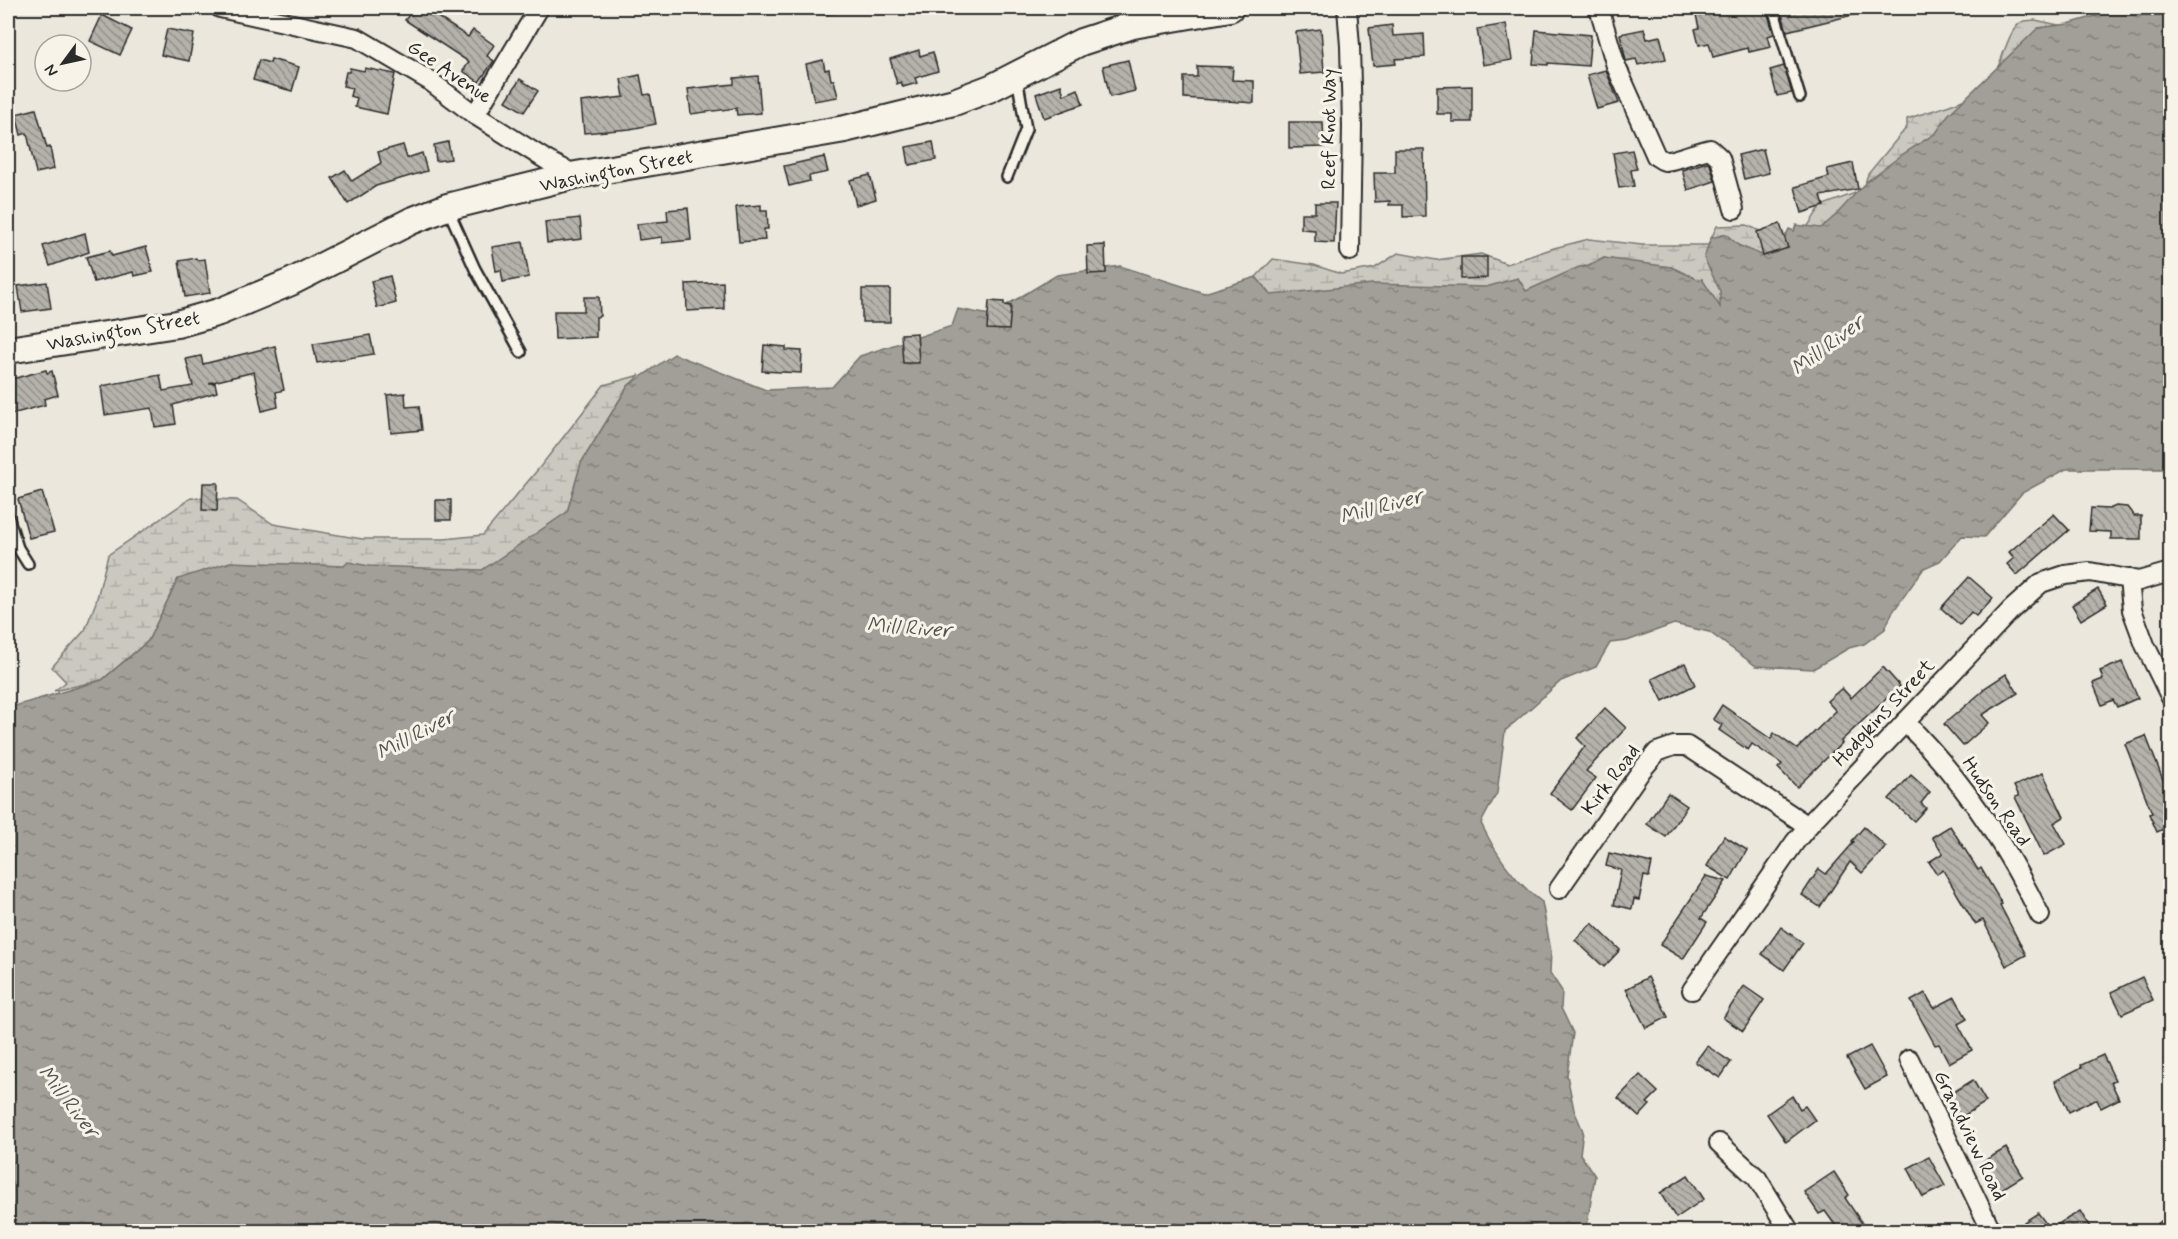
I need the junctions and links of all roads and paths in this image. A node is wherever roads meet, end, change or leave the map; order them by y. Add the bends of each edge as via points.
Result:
1 (220, 8) edge
2 (539, 8) edge
3 (1230, 8) edge
4 (1347, 8) edge
5 (1599, 8) edge
6 (1773, 8) edge
7 (1016, 75) junction
8 (1800, 97) dead end
9 (475, 115) junction
10 (576, 175) junction
11 (1007, 177) dead end
12 (447, 207) junction
13 (1734, 209) dead end
14 (1350, 251) dead end
15 (8, 350) edge
16 (522, 352) dead end
17 (8, 516) edge
18 (28, 564) dead end
19 (2170, 572) edge
20 (2129, 579) junction
21 (2170, 696) edge
22 (1905, 722) junction
23 (1808, 826) junction
24 (1559, 889) dead end
25 (2040, 915) dead end
26 (1692, 990) dead end
27 (1909, 1059) dead end
28 (1719, 1143) dead end
29 (2170, 1227) edge
30 (1791, 1232) edge
31 (1992, 1232) edge
32 (2164, 1232) edge

1 - 9 street, Gee Avenue via 357,38 430,81
2 - 9 street
3 - 7 main road, Washington Street via 1133,25 1081,42
4 - 14 street, Reef Knot Way
5 - 13 street via 1620,75 1656,156 1669,161 1710,149 1720,158
6 - 8 lane
7 - 10 main road, Washington Street via 954,102 845,129
7 - 11 lane via 1026,129
9 - 10 street, Gee Avenue
10 - 12 main road, Washington Street
12 - 15 main road, Washington Street via 219,312 177,324
12 - 16 lane via 475,269
17 - 18 lane via 18,548
19 - 20 street, Hodgkins Street via 2139,581
20 - 21 street via 2132,610
20 - 22 street, Hodgkins Street via 2090,572 2041,583
22 - 23 street, Hodgkins Street
22 - 25 street, Hudson Road via 1980,809 2020,873
23 - 24 street, Kirk Road via 1687,746 1674,746 1657,752 1641,771
23 - 26 street, Hodgkins Street
27 - 31 street, Grandview Road
28 - 30 street via 1757,1178
29 - 32 street

